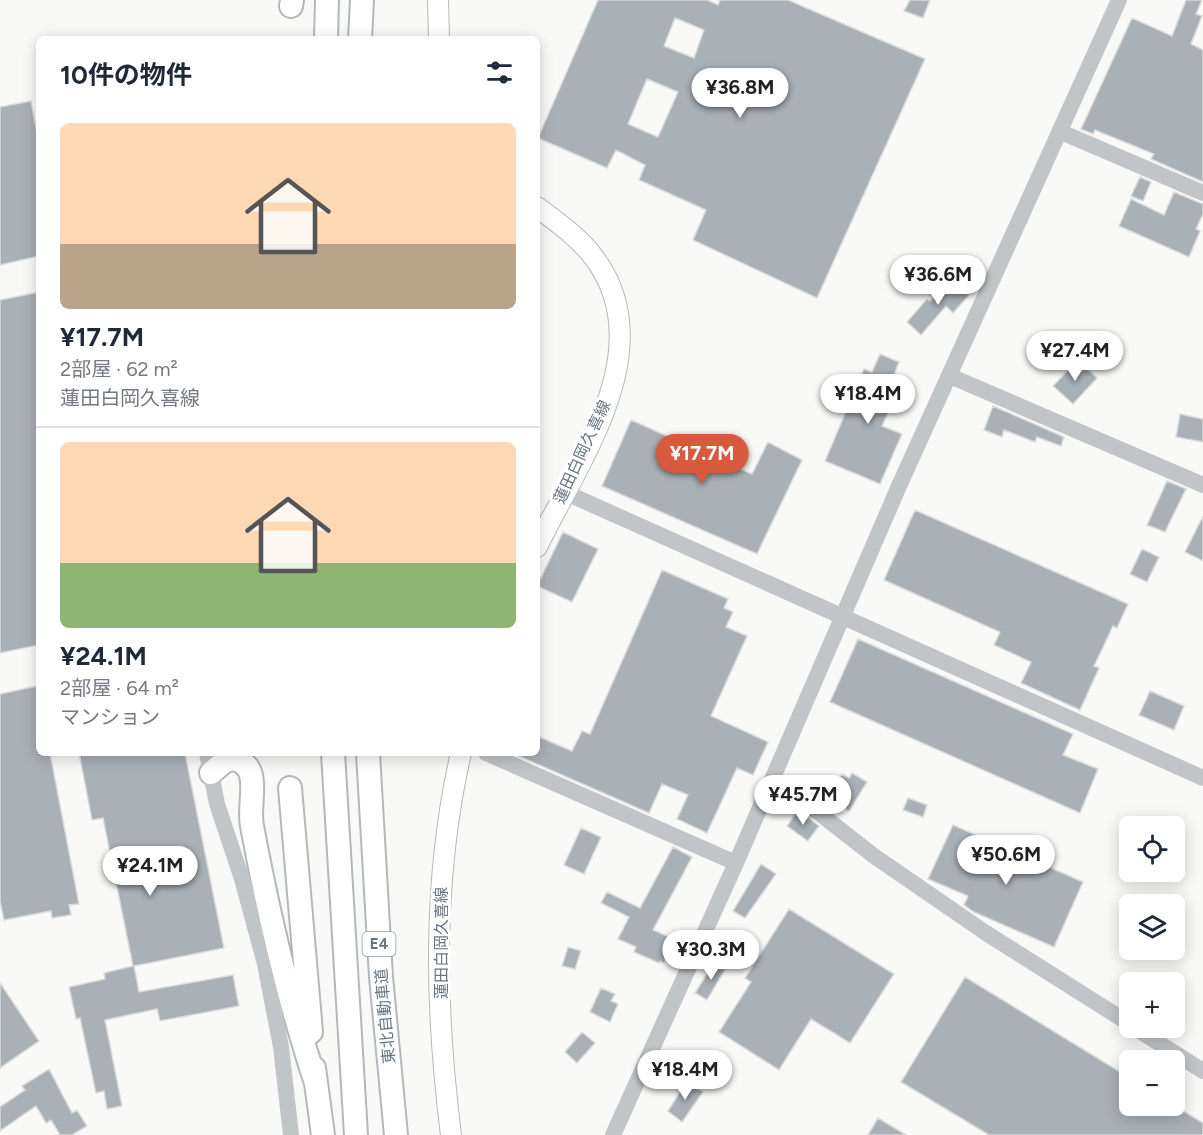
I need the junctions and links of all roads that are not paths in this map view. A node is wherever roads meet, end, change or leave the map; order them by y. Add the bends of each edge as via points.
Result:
1 (327, 0) edge
2 (362, 0) edge
3 (438, 0) edge
4 (1119, 0) edge
5 (326, 36) edge
6 (360, 36) edge
7 (439, 36) edge
8 (1061, 132) junction
9 (1203, 193) edge
10 (540, 210) edge
11 (950, 376) junction
12 (1203, 485) edge
13 (564, 492) junction
14 (540, 542) edge
15 (842, 616) junction
16 (333, 756) edge
17 (368, 756) edge
18 (460, 756) edge
19 (493, 756) edge
20 (209, 763) edge
21 (773, 777) junction
22 (1203, 778) edge
23 (290, 788) dead end
24 (736, 863) junction
25 (1119, 1017) edge
26 (1150, 1038) edge
27 (1203, 1070) edge
28 (316, 1083) junction
29 (291, 1135) edge
30 (323, 1135) edge
31 (356, 1135) edge
32 (396, 1135) edge
33 (450, 1135) edge
34 (613, 1135) edge

1 - 5 highway
2 - 6 highway
3 - 7 main road
4 - 8 street
8 - 9 street
8 - 11 street
10 - 13 main road, 蓮田白岡久喜線 via 594,256 612,288 621,326 618,367 605,408
11 - 12 street
11 - 15 street
13 - 14 main road, 蓮田白岡久喜線
13 - 15 street
15 - 21 street
15 - 22 street
16 - 31 highway, E4
17 - 32 highway, 東北自動車道 / E4 via 381,977
18 - 33 main road, 蓮田白岡久喜線 via 445,844 439,909 440,1009
19 - 24 street
20 - 28 highway via 234,759 247,765 252,773 249,811 260,870
20 - 29 street via 217,804 266,964
21 - 24 street
21 - 25 street via 874,856
23 - 28 highway
24 - 34 street
26 - 27 street
28 - 30 highway

